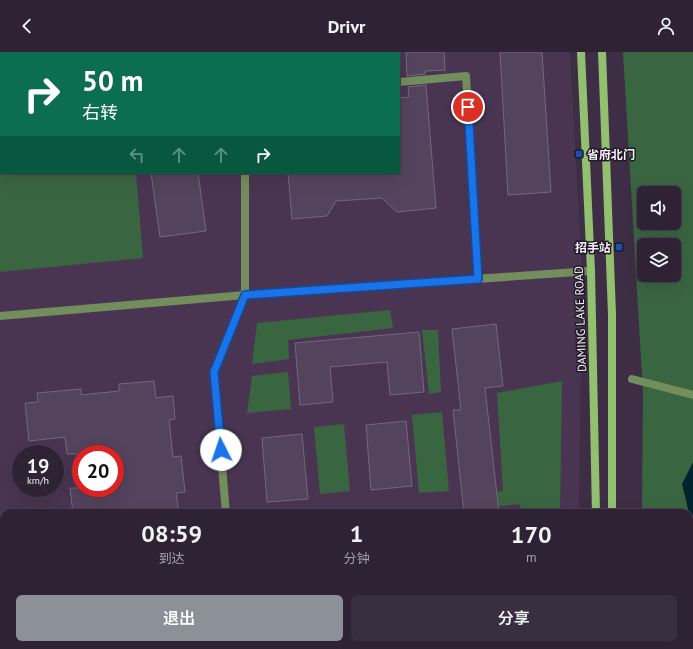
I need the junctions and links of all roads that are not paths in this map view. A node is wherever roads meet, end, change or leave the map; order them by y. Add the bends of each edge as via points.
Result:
1 (581, 52) edge
2 (602, 52) edge
3 (400, 82) edge
4 (245, 174) edge
5 (591, 271) junction
6 (478, 279) junction
7 (245, 295) junction
8 (0, 316) edge
9 (632, 379) dead end
10 (693, 395) edge
11 (226, 509) edge
12 (596, 509) edge
13 (612, 509) edge

1 - 5 main road, DAMING LAKE ROAD
2 - 13 main road via 612,314
3 - 6 lane via 466,76
4 - 7 lane
5 - 6 lane
5 - 12 main road, DAMING LAKE ROAD
6 - 7 lane
7 - 8 lane
7 - 11 lane via 214,372
9 - 10 lane

